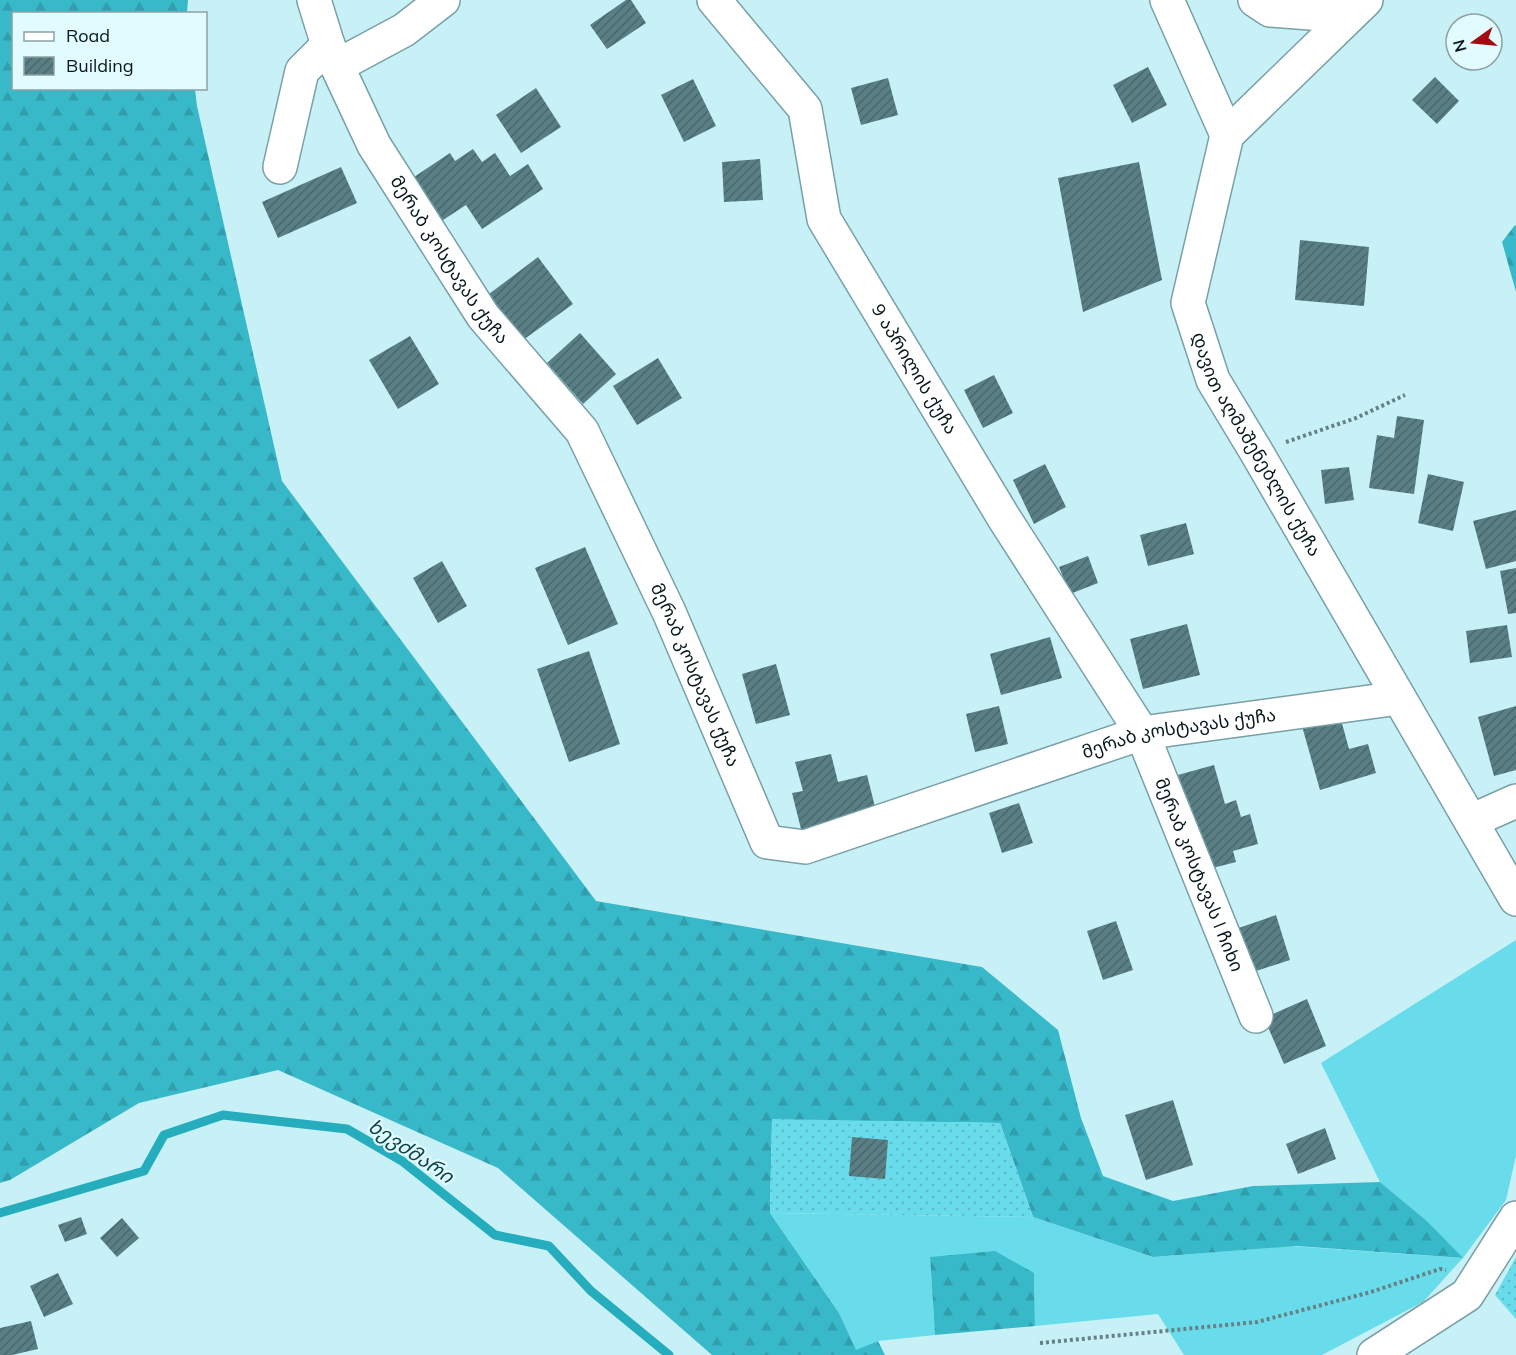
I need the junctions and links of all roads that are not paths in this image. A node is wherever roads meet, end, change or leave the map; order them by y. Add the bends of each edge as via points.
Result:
1 (314, 0) edge
2 (443, 0) edge
3 (714, 0) edge
4 (1167, 0) edge
5 (1255, 0) edge
6 (1358, 8) edge
7 (332, 56) junction
8 (1227, 135) junction
9 (280, 168) dead end
10 (1400, 698) junction
11 (1142, 733) junction
12 (1516, 801) edge
13 (1471, 821) junction
14 (1516, 898) edge
15 (1256, 1016) dead end
16 (1516, 1218) edge
17 (1374, 1355) edge

1 - 7 street
2 - 7 street via 404,30
3 - 11 street, 9 აპრილის ქუჩა via 805,109 824,219 1004,518
4 - 8 street
5 - 6 street via 1270,10
6 - 8 street
7 - 9 street via 302,71
7 - 11 street, მერაბ კოსტავას ქუჩა via 374,146 483,316 582,431 669,612 767,842 805,847
8 - 10 street, დავით აღმაშენებლის ქუჩა via 1188,303 1213,380
10 - 11 street, მერაბ კოსტავას ქუჩა
10 - 13 street, დავით აღმაშენებლის ქუჩა
11 - 15 street, მერაბ კოსტავას I ჩიხი
12 - 13 street
13 - 14 street, დავით აღმაშენებლის ქუჩა
16 - 17 street via 1467,1295

